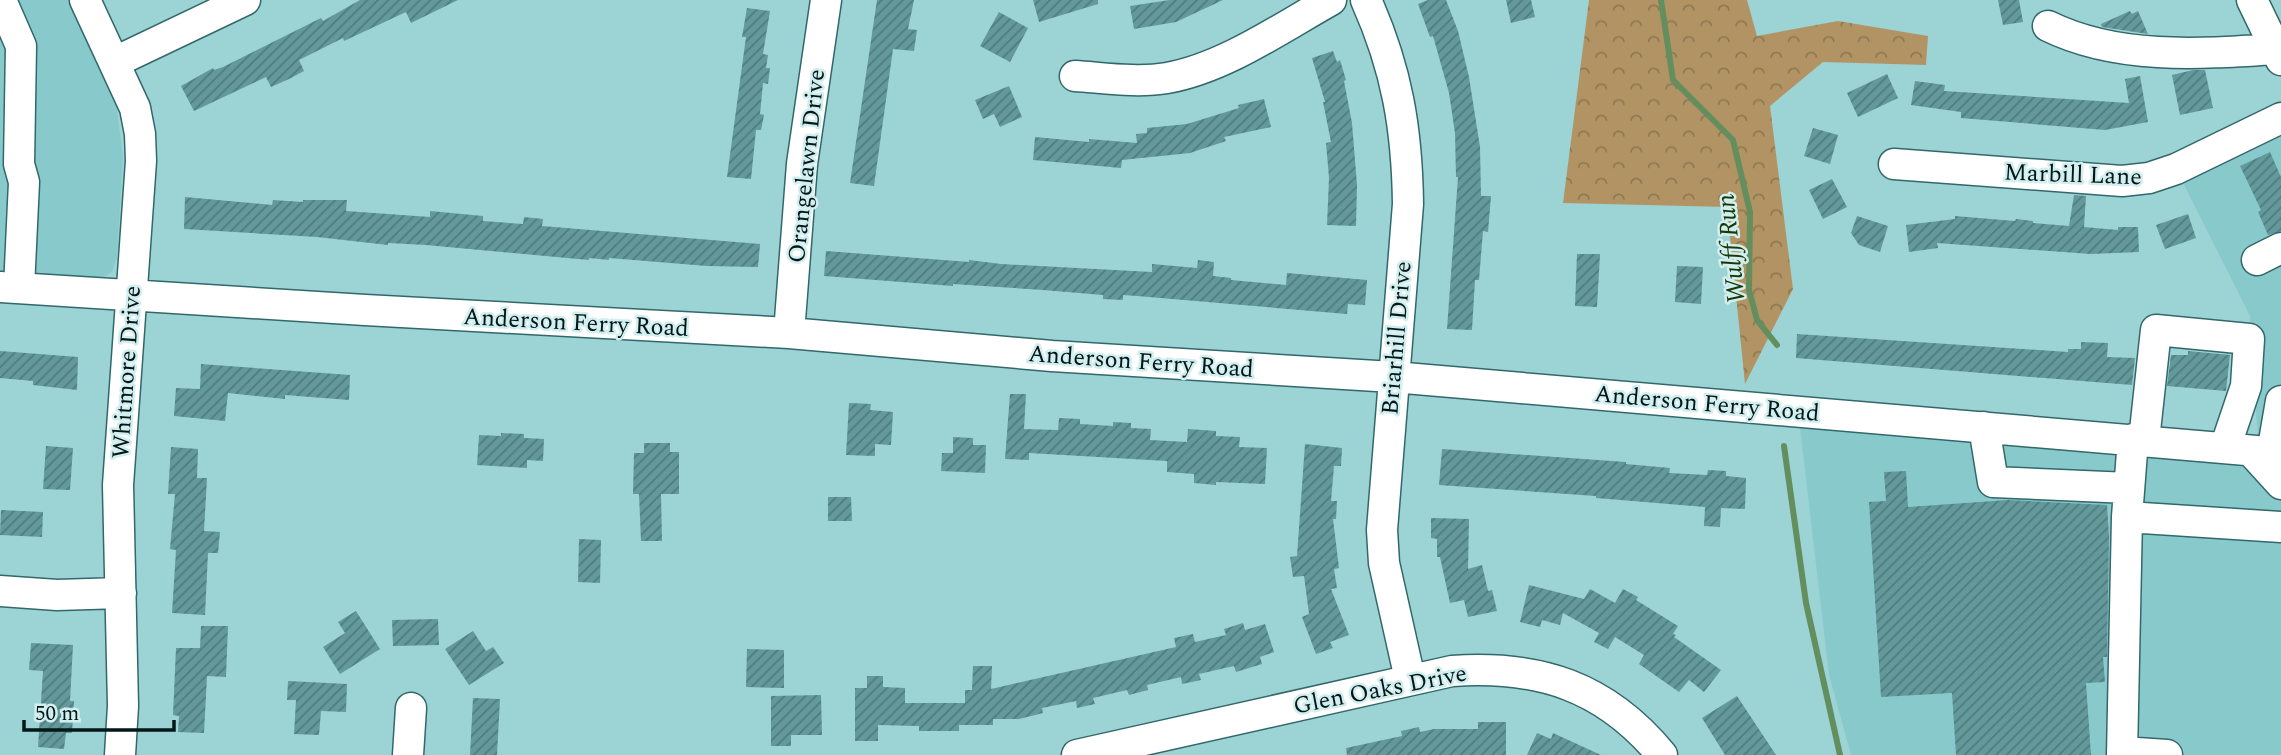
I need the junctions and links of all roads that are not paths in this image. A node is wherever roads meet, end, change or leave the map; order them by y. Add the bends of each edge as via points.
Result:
1 (85, 0) edge
2 (245, 0) edge
3 (826, 0) edge
4 (1331, 0) edge
5 (1366, 0) edge
6 (2252, 0) edge
7 (4, 15) edge
8 (2048, 26) dead end
9 (2277, 48) edge
10 (115, 62) junction
11 (1075, 76) dead end
12 (2281, 118) edge
13 (1894, 164) dead end
14 (11, 238) edge
15 (9, 287) edge
16 (131, 295) junction
17 (789, 333) junction
18 (1393, 377) junction
19 (2281, 401) edge
20 (1984, 427) junction
21 (2139, 440) junction
22 (2257, 451) edge
23 (2281, 484) edge
24 (2128, 502) junction
25 (2281, 527) edge
26 (0, 591) edge
27 (121, 593) junction
28 (1410, 680) junction
29 (411, 708) dead end
30 (2122, 753) edge
31 (120, 755) edge
32 (408, 755) edge
33 (1077, 755) edge
34 (1662, 755) edge
35 (2167, 755) edge

1 - 10 street, Whitmore Drive
2 - 10 street
3 - 17 street, Orangelawn Drive via 802,164
4 - 11 street via 1194,71 1137,81
5 - 18 street, Briarhill Drive via 1396,82 1408,157
6 - 9 street
7 - 14 street via 21,46 19,164 24,182
8 - 9 street via 2121,50
10 - 16 street, Whitmore Drive via 135,108 140,134
12 - 13 street, Marbill Lane via 2149,178 2122,181
14 - 15 street
15 - 16 street, Anderson Ferry Road
16 - 17 street, Anderson Ferry Road
16 - 27 street, Whitmore Drive via 118,485
17 - 18 street, Anderson Ferry Road via 1052,356
18 - 20 street, Anderson Ferry Road
18 - 28 street, Briarhill Drive via 1382,530 1384,563
19 - 22 street
20 - 21 street, Anderson Ferry Road
20 - 24 street via 1993,482
21 - 22 street, Anderson Ferry Road
21 - 22 street via 2156,330 2249,339 2245,386
21 - 24 street
22 - 23 street
24 - 25 street
24 - 30 street
26 - 27 street
27 - 31 street, Whitmore Drive
28 - 33 street, Glen Oaks Drive
28 - 34 street, Glen Oaks Drive via 1489,668 1544,676 1596,698 1627,719
29 - 32 street
30 - 35 street

